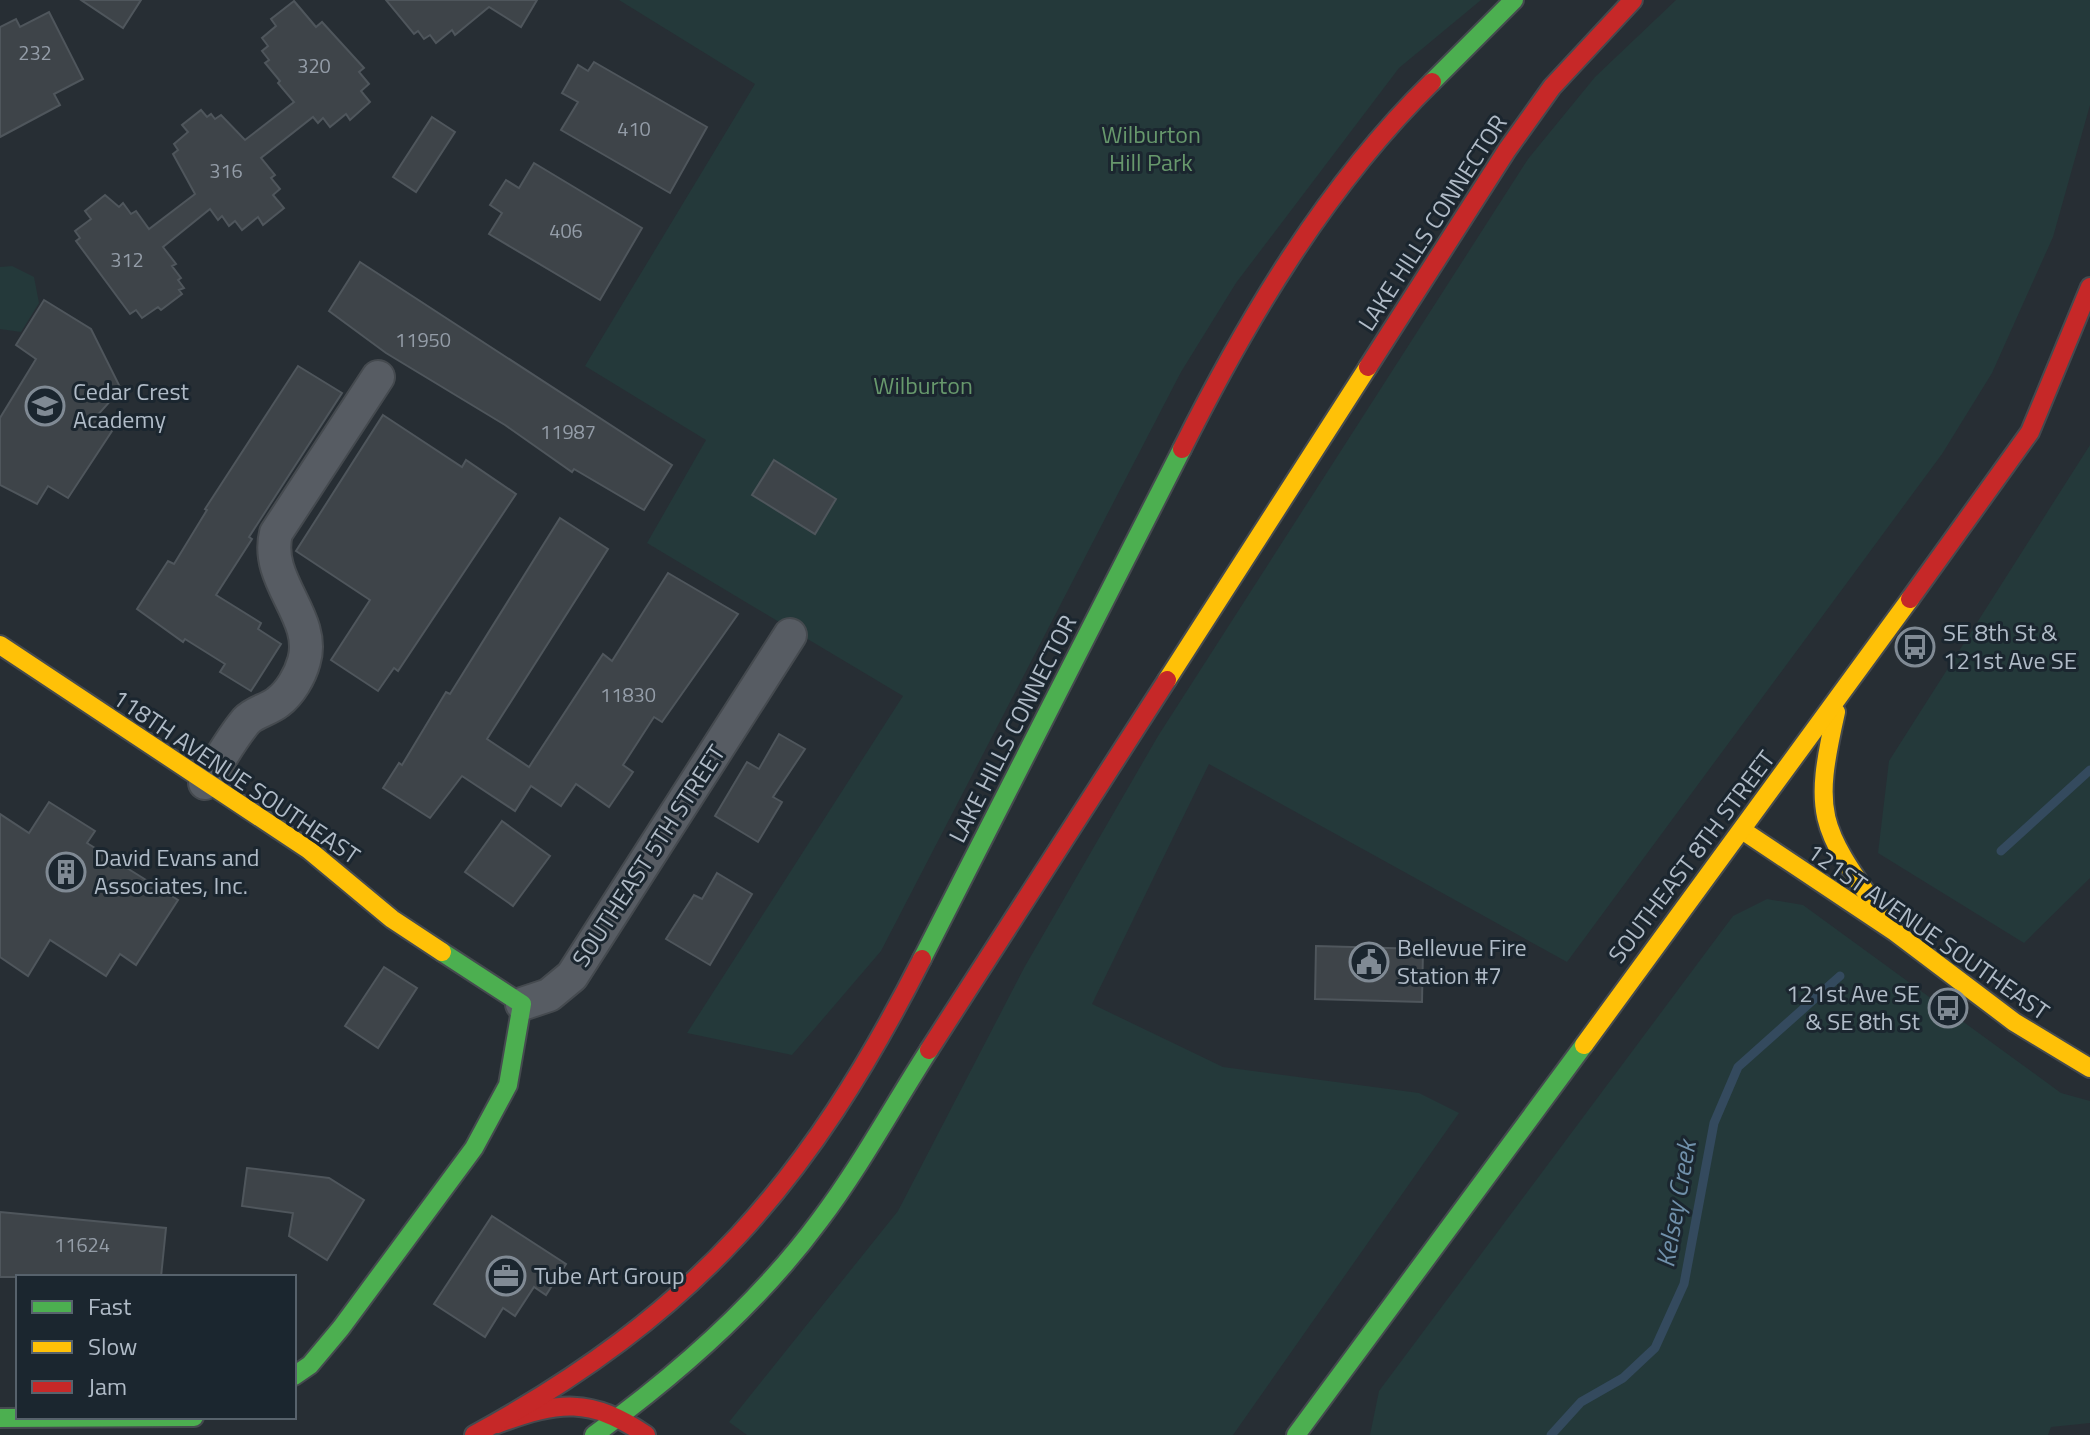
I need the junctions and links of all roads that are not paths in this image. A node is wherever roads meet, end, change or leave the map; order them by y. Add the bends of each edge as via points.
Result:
1 (1514, 0) edge
2 (1633, 0) edge
3 (2090, 287) edge
4 (378, 377) dead end
5 (790, 635) dead end
6 (0, 645) edge
7 (1839, 699) junction
8 (205, 783) junction
9 (1742, 830) junction
10 (1895, 932) junction
11 (522, 1004) junction
12 (2090, 1068) edge
13 (296, 1375) edge
14 (621, 1417) junction
15 (497, 1424) junction
16 (474, 1435) edge
17 (594, 1435) edge
18 (646, 1435) edge
19 (1296, 1435) edge

1 - 15 main road, LAKE HILLS CONNECTOR via 1408,107 1353,171 1283,268 1211,391 908,986 807,1155 733,1242 655,1318 564,1385
2 - 14 main road, LAKE HILLS CONNECTOR via 1552,87 1507,150 821,1219 722,1334
3 - 7 main road, SOUTHEAST 8TH STREET via 2030,432
4 - 8 street via 276,533 274,558 307,638 305,660 279,702 248,719
5 - 11 street, SOUTHEAST 5TH STREET via 572,976 549,995
6 - 8 main road, 118TH AVENUE SOUTHEAST
7 - 9 main road, SOUTHEAST 8TH STREET
7 - 10 main road via 1821,788 1828,825 1844,862
8 - 11 main road, 118TH AVENUE SOUTHEAST via 309,850 392,919
9 - 10 main road, 121ST AVENUE SOUTHEAST
9 - 19 main road, SOUTHEAST 8TH STREET
10 - 12 main road, 121ST AVENUE SOUTHEAST via 2014,1023
11 - 13 main road via 508,1085 474,1148 341,1328
14 - 15 main road via 601,1407 563,1403
14 - 17 main road, LAKE HILLS CONNECTOR
14 - 18 main road
15 - 16 main road

